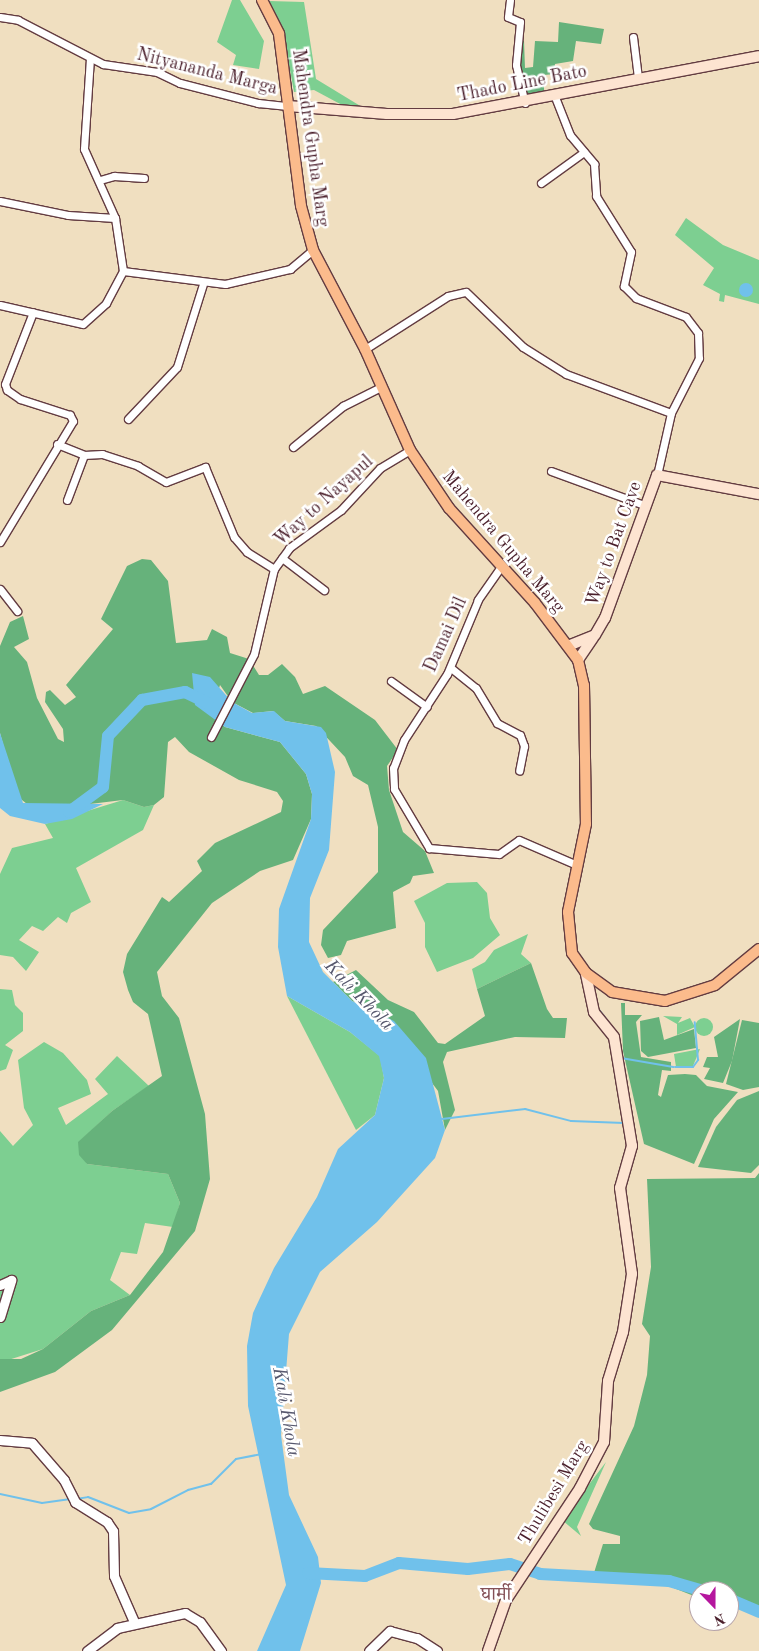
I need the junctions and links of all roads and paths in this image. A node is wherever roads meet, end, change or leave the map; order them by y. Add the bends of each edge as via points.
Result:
1 (510, 0) edge
2 (264, 1) edge
3 (0, 17) edge
4 (633, 37) dead end
5 (759, 56) edge
6 (90, 58) junction
7 (638, 78) junction
8 (555, 97) junction
9 (526, 103) junction
10 (288, 106) junction
11 (584, 152) junction
12 (144, 178) dead end
13 (100, 180) junction
14 (541, 182) dead end
15 (0, 201) edge
16 (115, 218) junction
17 (313, 250) junction
18 (123, 271) junction
19 (203, 284) junction
20 (0, 305) edge
21 (33, 312) junction
22 (365, 349) junction
23 (381, 386) junction
24 (671, 413) junction
25 (128, 419) dead end
26 (57, 444) junction
27 (294, 448) dead end
28 (410, 450) junction
29 (84, 455) junction
30 (551, 470) dead end
31 (656, 475) junction
32 (759, 494) edge
33 (67, 500) dead end
34 (644, 505) junction
35 (0, 542) edge
36 (282, 558) junction
37 (500, 568) junction
38 (274, 569) junction
39 (0, 589) edge
40 (324, 590) dead end
41 (17, 611) dead end
42 (595, 635) junction
43 (568, 646) junction
44 (578, 660) junction
45 (451, 668) junction
46 (391, 681) dead end
47 (426, 707) junction
48 (211, 737) dead end
49 (519, 771) dead end
50 (577, 865) junction
51 (759, 949) edge
52 (586, 973) junction
53 (0, 1285) edge
54 (0, 1317) edge
55 (0, 1440) edge
56 (135, 1624) junction
57 (86, 1651) edge
58 (221, 1651) edge
59 (369, 1651) edge
60 (437, 1651) edge
61 (488, 1651) edge

1 - 9 street via 508,17 520,22 516,65
2 - 10 main road, Mahendra Gupha Marg via 279,34
3 - 6 street, Nityananda Marga via 67,42
4 - 7 street
5 - 7 main road, Thado Line Bato
6 - 10 street, Nityananda Marga via 258,103
6 - 13 street via 84,149
7 - 8 main road, Thado Line Bato
8 - 9 main road, Thado Line Bato
8 - 11 street via 565,126
9 - 10 main road, Thado Line Bato via 421,114
10 - 17 main road, Mahendra Gupha Marg via 303,215
11 - 14 street
11 - 24 street via 596,169 596,196 634,258 624,286 636,298 686,317 696,326 699,358
12 - 13 street via 114,176
13 - 16 street
15 - 16 street via 68,215
16 - 18 street
17 - 19 street via 299,265 282,272 239,283
17 - 22 main road, Mahendra Gupha Marg
18 - 19 street
18 - 21 street via 106,303 83,324
19 - 25 street via 177,367
20 - 21 street
21 - 26 street via 5,384 12,395 74,417
22 - 23 main road, Mahendra Gupha Marg
22 - 24 street via 448,296 466,292 523,347 566,374
23 - 27 street via 343,406
23 - 28 main road, Mahendra Gupha Marg
24 - 31 street
26 - 29 street
26 - 35 street
28 - 36 street, Way to Nayapul via 380,468 341,510 302,537
28 - 37 main road, Mahendra Gupha Marg via 449,508
29 - 33 street
29 - 38 street via 102,454 166,482 205,467 234,537 247,552
30 - 34 street
31 - 32 main road, Way to Bat Cave
31 - 34 main road, Way to Bat Cave
34 - 42 main road, Way to Bat Cave
36 - 38 street, Way to Nayapul
36 - 40 street
37 - 43 main road, Mahendra Gupha Marg
37 - 45 street, Damai Dil via 478,600
38 - 48 street, Way to Nayapul via 254,654
39 - 41 street
42 - 43 main road
42 - 44 main road, Way to Bat Cave
43 - 44 main road, Mahendra Gupha Marg
44 - 50 main road, Mahendra Gupha Marg via 584,685 586,824
45 - 47 street, Damai Dil
45 - 49 street via 476,688 497,723 520,735 524,746
46 - 47 street
47 - 50 street, Damai Dil via 404,740 393,768 394,789 429,848 499,854 519,840
50 - 52 main road, Mahendra Gupha Marg via 567,929 572,953
51 - 52 main road, Mahendra Gupha Marg via 715,985 665,1001 612,992
52 - 61 main road, Thulibesi Marg via 594,1012 614,1037 632,1146 620,1188 632,1274 623,1332 609,1375 604,1442 525,1576 506,1600
53 - 54 street via 12,1280
55 - 56 street via 32,1443 76,1499 113,1530 114,1576
56 - 57 street via 117,1628
56 - 58 street via 185,1613 200,1622
59 - 60 street via 390,1631 417,1638

